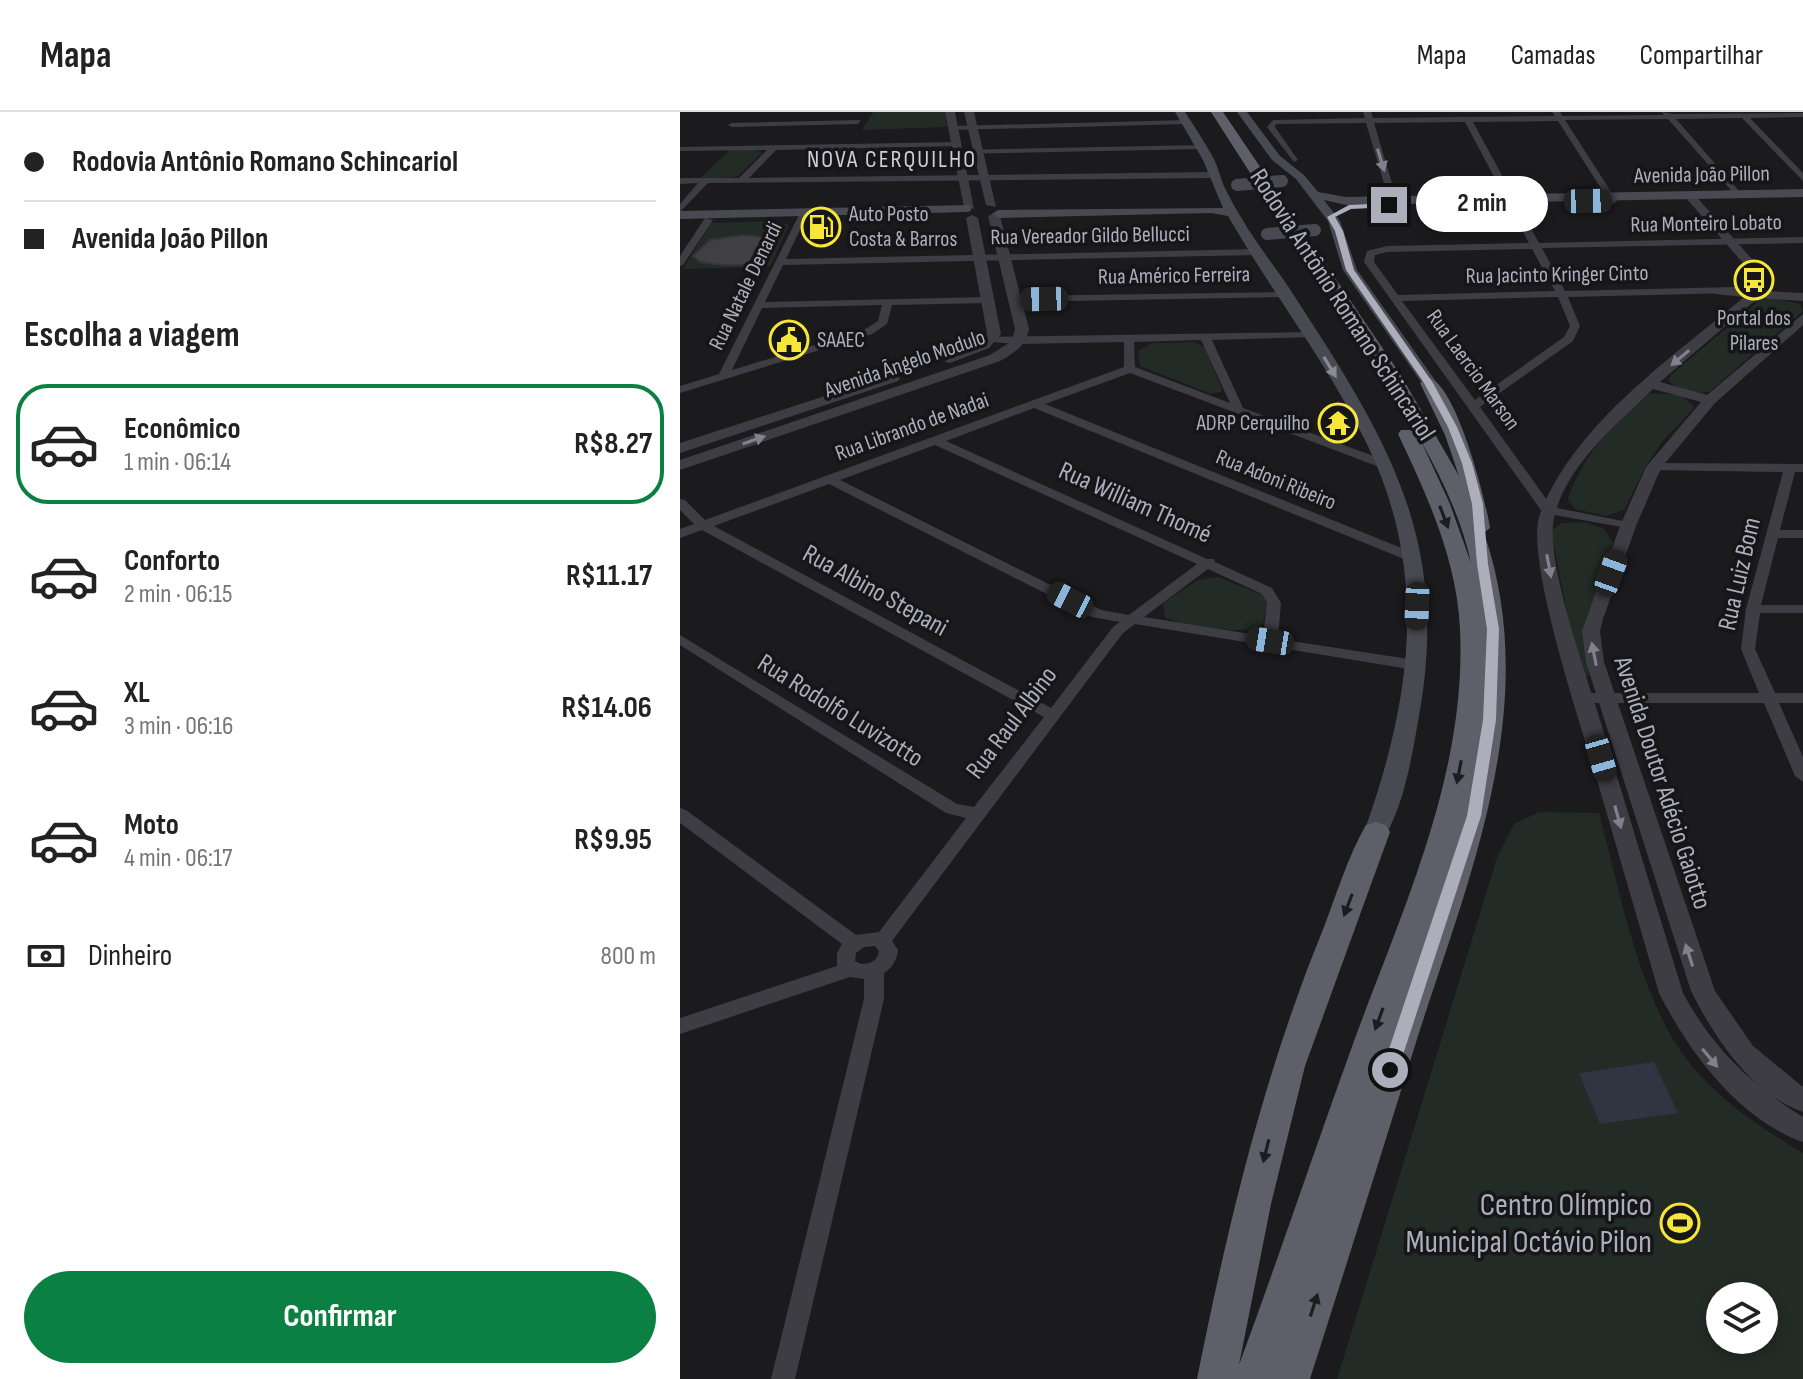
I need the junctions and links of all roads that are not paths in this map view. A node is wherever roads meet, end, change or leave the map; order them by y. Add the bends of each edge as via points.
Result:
1 (745, 112) edge
2 (865, 112) edge
3 (950, 112) edge
4 (969, 112) edge
5 (1217, 112) edge
6 (1242, 112) edge
7 (1558, 114) edge
8 (1668, 114) edge
9 (1742, 114) edge
10 (1190, 115) edge
11 (1368, 115) edge
12 (1803, 115) edge
13 (1286, 116) edge
14 (1467, 118) junction
15 (858, 122) junction
16 (732, 125) junction
17 (973, 126) junction
18 (953, 128) junction
19 (725, 133) dead end
20 (848, 139) junction
21 (717, 141) dead end
22 (774, 147) junction
23 (1201, 147) junction
24 (710, 148) junction
25 (957, 148) junction
26 (680, 149) edge
27 (979, 151) junction
28 (1294, 160) dead end
29 (963, 175) junction
30 (1213, 175) junction
31 (985, 178) junction
32 (1803, 178) edge
33 (706, 180) junction
34 (742, 180) junction
35 (680, 181) edge
36 (1311, 190) junction
37 (1737, 194) junction
38 (1803, 195) edge
39 (1223, 196) junction
40 (1691, 197) junction
41 (1612, 198) junction
42 (1393, 200) junction
43 (1510, 200) junction
44 (680, 209) edge
45 (996, 211) junction
46 (968, 212) junction
47 (1233, 213) junction
48 (803, 215) junction
49 (680, 218) edge
50 (1332, 219) junction
51 (708, 220) junction
52 (1243, 231) junction
53 (1803, 240) edge
54 (1730, 242) junction
55 (1535, 246) junction
56 (684, 252) edge
57 (1258, 252) junction
58 (1370, 253) joint
59 (980, 258) junction
60 (1004, 258) junction
61 (780, 262) junction
62 (680, 263) edge
63 (1802, 290) edge
64 (1719, 291) junction
65 (1286, 294) junction
66 (1562, 295) junction
67 (1759, 296) junction
68 (1396, 298) junction
69 (1014, 299) junction
70 (988, 300) junction
71 (888, 302) junction
72 (760, 305) junction
73 (1803, 318) edge
74 (1311, 335) junction
75 (1205, 337) junction
76 (992, 339) junction
77 (1129, 339) junction
78 (1019, 341) junction
79 (735, 353) junction
80 (760, 365) junction
81 (1130, 369) junction
82 (723, 377) junction
83 (1429, 383) joint
84 (1650, 384) junction
85 (680, 390) edge
86 (1710, 400) junction
87 (1034, 404) junction
88 (1474, 406) junction
89 (1238, 407) junction
90 (935, 440) junction
91 (682, 448) edge
92 (698, 459) junction
93 (680, 465) edge
94 (1386, 465) junction
95 (1654, 467) junction
96 (1797, 468) edge
97 (829, 479) junction
98 (680, 503) edge
99 (1548, 510) junction
100 (702, 525) junction
101 (1628, 526) junction
102 (680, 534) edge
103 (1772, 534) junction
104 (1803, 534) edge
105 (1414, 558) junction
106 (1209, 562) junction
107 (1482, 564) junction
108 (1753, 609) junction
109 (1803, 609) edge
110 (1130, 620) junction
111 (680, 639) edge
112 (1270, 641) junction
113 (1415, 665) junction
114 (1584, 698) junction
115 (1607, 698) junction
116 (1768, 698) junction
117 (1803, 698) edge
118 (1052, 715) junction
119 (1803, 776) edge
120 (680, 814) edge
121 (978, 814) junction
122 (1376, 832) joint
123 (882, 941) junction
124 (854, 943) junction
125 (851, 969) junction
126 (874, 970) junction
127 (680, 1026) edge
128 (1803, 1101) edge
129 (1803, 1131) edge
130 (783, 1379) edge
131 (1217, 1379) edge
132 (1254, 1379) edge
133 (1290, 1379) edge

1 - 16 street
2 - 15 street
3 - 18 street, Avenida Ângelo Modulo
4 - 17 street, Avenida Ângelo Modulo
5 - 107 highway, Rodovia Antônio Romano Schincariol via 1421,424 1462,508
6 - 36 main road via 1276,158
7 - 8 street
7 - 14 street
7 - 41 street
8 - 9 street
8 - 37 street
9 - 12 street
9 - 32 street
10 - 17 street
10 - 23 main road
10 -> 132 highway, Rodovia Antônio Romano Schincariol via 1403,424 1457,554 1472,627 1467,721 1450,812
11 - 13 street
11 - 14 street
11 -> 42 street
13 - 28 street via 1270,124
14 - 43 street
15 - 16 street
15 - 20 street
16 - 19 street
17 - 18 street
17 - 27 street, Avenida Ângelo Modulo
18 - 25 street, Avenida Ângelo Modulo
20 - 22 street
20 - 25 street
21 - 24 street
22 - 24 street
22 - 34 street
23 - 27 street
23 - 30 main road
24 - 26 street
25 - 27 street
25 - 29 street, Avenida Ângelo Modulo
27 - 31 street, Avenida Ângelo Modulo
29 - 31 street
29 - 34 street
29 - 46 street, Avenida Ângelo Modulo
30 - 31 street
30 - 39 main road
31 - 45 street, Avenida Ângelo Modulo
33 - 34 street
33 - 35 street
33 - 44 street
36 - 39 main road, Avenida João Pillon, bridge via 1282,181 1237,185
36 - 42 main road, Avenida João Pillon via 1338,201
36 - 50 main road
37 - 38 main road, Avenida João Pillon
37 - 40 main road, Avenida João Pillon
38 - 40 main road, Avenida João Pillon
39 - 45 main road via 1211,204
39 - 47 main road
40 - 41 main road, Avenida João Pillon
40 - 54 street
41 - 43 main road, Avenida João Pillon
42 - 43 main road, Avenida João Pillon
43 - 50 main road, Avenida João Pillon via 1358,206 1342,209
43 - 55 street
45 - 46 main road
45 - 47 main road
45 - 60 street, Avenida Ângelo Modulo
46 - 48 main road
46 - 59 street, Avenida Ângelo Modulo
47 - 52 main road
48 - 49 main road
48 - 51 main road
48 - 61 street, Rua Natale Denardi
49 - 51 main road
50 - 52 main road, Avenida João Pillon, bridge via 1328,227 1315,230
50 - 83 main road via 1350,270
51 - 56 street
52 - 57 main road
53 - 54 street, Rua Monteiro Lobato
54 - 55 street, Rua Monteiro Lobato
54 - 67 street via 1764,280
55 - 58 street, Rua Monteiro Lobato
55 - 66 street
56 - 62 street
57 - 60 street, Rua Vereador Gildo Bellucci
57 - 65 main road
58 - 68 street, Rua Laercio Marson via 1369,262
59 - 60 street, Rua Vereador Gildo Bellucci
59 - 61 street, Rua Vereador Gildo Bellucci
59 - 70 street, Avenida Ângelo Modulo
60 - 69 street, Avenida Ângelo Modulo
61 - 72 street, Rua Natale Denardi
63 - 67 street
64 - 66 street, Rua Jacinto Kringer Cinto
64 - 67 street, Rua Jacinto Kringer Cinto
64 - 67 street
65 - 69 street, Rua Américo Ferreira
65 - 74 main road
66 - 68 street, Rua Jacinto Kringer Cinto
66 - 88 street via 1574,332
67 -> 84 street, Avenida Doutor Adécio Gaiotto
68 - 88 street, Rua Laercio Marson
69 - 78 street, Avenida Ângelo Modulo via 1022,329
70 - 71 street
70 - 76 street, Avenida Ângelo Modulo
71 - 72 street
71 - 80 street via 883,322 868,332
72 - 79 street, Rua Natale Denardi
73 - 86 street, Avenida Doutor Adécio Gaiotto
74 - 75 street
74 -> 94 main road
75 - 77 street
75 - 89 street
76 - 78 street
76 - 91 street, Avenida Ângelo Modulo via 968,353
77 - 78 street
77 - 81 street
92 -> 78 street, Avenida Ângelo Modulo via 995,358
79 - 80 street
79 - 82 street, Rua Natale Denardi
80 - 82 street
81 - 87 street, Rua Librando de Nadai
81 - 89 street
82 - 85 street
83 - 107 highway via 1467,463 1478,504
84 - 86 street
84 - 99 street, Avenida Doutor Adécio Gaiotto via 1597,434 1565,476
86 - 95 street, Avenida Doutor Adécio Gaiotto
87 - 90 street, Rua Librando de Nadai
87 - 105 street, Rua Adoni Ribeiro
88 - 99 street, Rua Laercio Marson
89 - 94 street
90 - 97 street, Rua Librando de Nadai
90 - 106 street, Rua William Thomé
91 - 92 street
92 - 93 street, Avenida Ângelo Modulo
94 - 105 main road
95 - 96 street
95 - 101 street, Avenida Doutor Adécio Gaiotto
96 - 103 street, Rua Luiz Bom
97 - 100 street, Rua Librando de Nadai
97 - 110 street via 1097,614
98 - 100 street, Rua Albino Stepani
99 - 101 street
99 -> 114 street, Avenida Doutor Adécio Gaiotto via 1545,545 1561,624
100 - 102 street, Rua Librando de Nadai
100 - 118 street, Rua Albino Stepani
115 -> 101 street, Avenida Doutor Adécio Gaiotto via 1591,631
103 - 104 street
103 - 108 street, Rua Luiz Bom
105 - 113 main road
106 - 110 street, Rua Raul Albino
106 - 112 street, Rua William Thomé via 1273,596
133 -> 107 highway, Rodovia Antônio Romano Schincariol via 1474,816 1492,674 1493,629
108 - 109 street
108 - 116 street, Rua Luiz Bom via 1748,649
110 - 112 street
110 - 118 street, Rua Raul Albino
111 - 121 street, Rua Rodolfo Luvizotto via 952,809
112 - 113 street
113 - 122 main road via 1411,713
114 - 115 street
114 -> 129 street, Avenida Doutor Adécio Gaiotto via 1662,970 1682,1017 1736,1085
115 - 116 street
128 -> 115 street, Avenida Doutor Adécio Gaiotto via 1759,1070 1713,1013
116 - 117 street
116 - 119 street, Rua Luiz Bom
118 - 121 street, Rua Raul Albino
120 - 124 street
121 - 123 street, Rua Raul Albino
122 -> 131 highway via 1279,1099
123 - 124 street
123 - 126 street via 889,955
124 - 125 street via 845,954
125 - 126 street
125 - 127 street
126 - 130 street via 874,999

